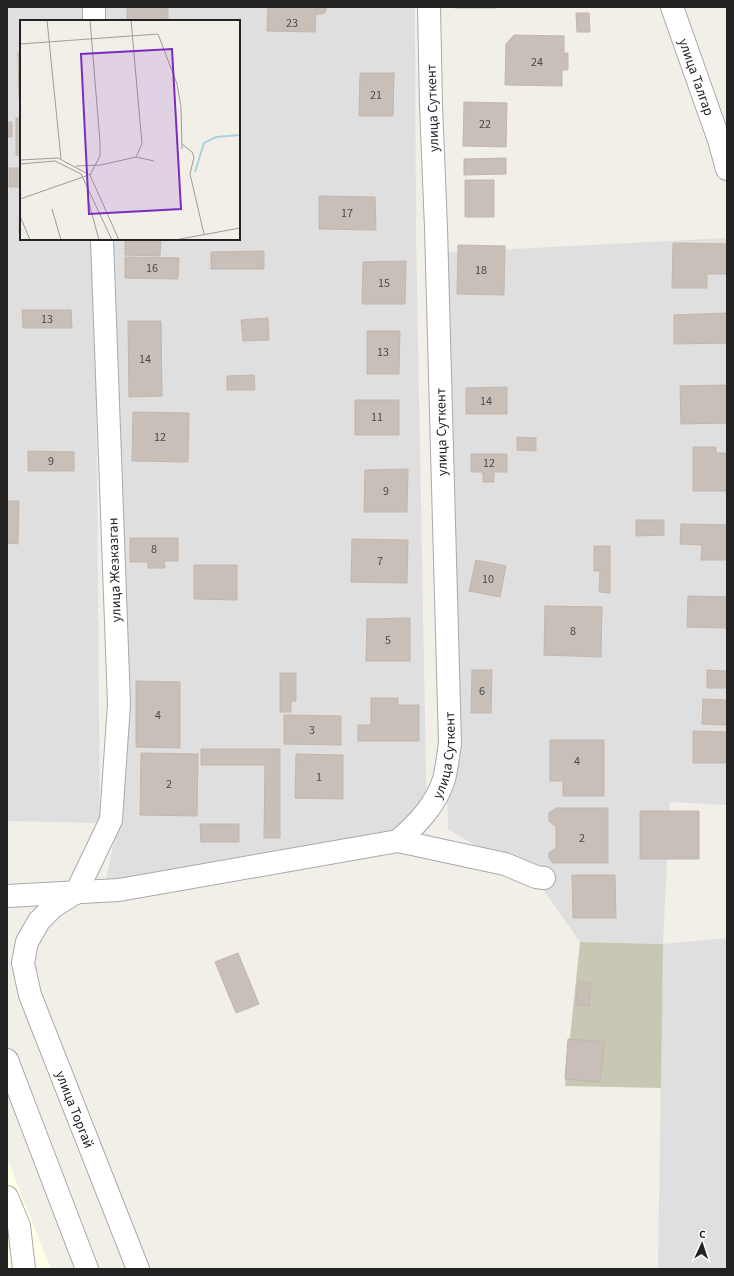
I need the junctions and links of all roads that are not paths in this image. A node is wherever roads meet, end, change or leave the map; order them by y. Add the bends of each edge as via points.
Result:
1 (94, 7) edge
2 (429, 7) edge
3 (672, 7) edge
4 (94, 20) edge
5 (727, 169) edge
6 (102, 240) edge
7 (398, 840) junction
8 (544, 878) dead end
9 (76, 893) junction
10 (7, 896) edge
11 (12, 962) edge
12 (7, 1060) edge
13 (7, 1197) edge
14 (24, 1269) edge
15 (87, 1269) edge
16 (138, 1269) edge

1 - 4 street
2 - 7 street, улица Суткент via 450,744 444,778 436,799 419,822
3 - 5 street, улица Талгар
6 - 9 street, улица Жезказган via 119,704 111,820
7 - 8 street via 505,864
7 - 9 street via 119,890
9 - 10 street
9 - 11 street via 53,907 39,921
11 - 16 street, улица Торгай via 30,995
12 - 15 street
13 - 14 street via 19,1226

